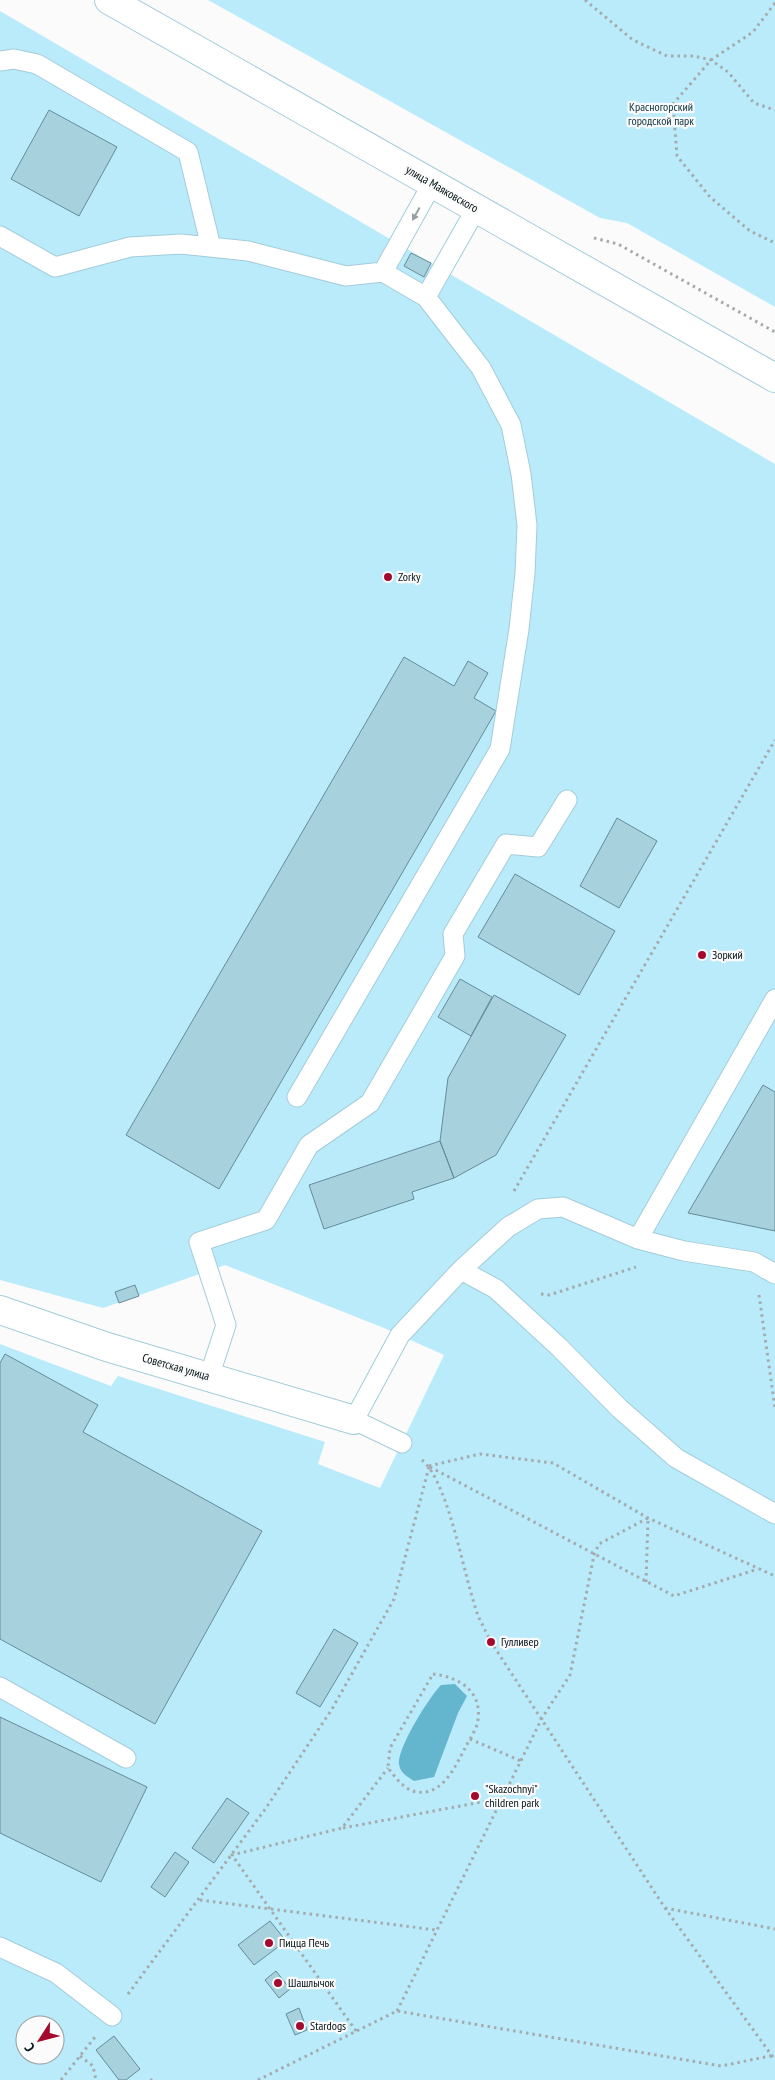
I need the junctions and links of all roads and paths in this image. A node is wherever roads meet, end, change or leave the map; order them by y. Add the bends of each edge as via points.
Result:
1 (109, 0) edge
2 (585, 0) edge
3 (775, 3) edge
4 (711, 60) junction
5 (0, 62) edge
6 (775, 110) edge
7 (432, 184) junction
8 (476, 209) junction
9 (0, 236) edge
10 (775, 243) edge
11 (211, 247) junction
12 (383, 272) junction
13 (426, 297) junction
14 (775, 378) edge
15 (775, 740) edge
16 (567, 800) dead end
17 (775, 998) edge
18 (297, 1097) dead end
19 (508, 1227) junction
20 (638, 1239) junction
21 (754, 1262) junction
22 (639, 1266) dead end
23 (461, 1270) junction
24 (775, 1274) edge
25 (496, 1289) junction
26 (0, 1310) edge
27 (209, 1377) junction
28 (775, 1408) edge
29 (354, 1420) junction
30 (402, 1444) joint
31 (429, 1466) junction
32 (775, 1514) edge
33 (648, 1518) junction
34 (594, 1555) junction
35 (758, 1569) junction
36 (775, 1576) edge
37 (646, 1582) junction
38 (0, 1687) edge
39 (542, 1718) junction
40 (470, 1739) junction
41 (126, 1758) dead end
42 (521, 1761) junction
43 (388, 1768) junction
44 (503, 1798) junction
45 (342, 1828) junction
46 (232, 1855) junction
47 (199, 1900) junction
48 (665, 1908) junction
49 (270, 1909) junction
50 (775, 1929) edge
51 (437, 1930) junction
52 (0, 1947) edge
53 (397, 2011) junction
54 (112, 2016) junction
55 (356, 2031) junction
56 (774, 2055) edge
57 (80, 2056) junction
58 (775, 2060) edge
59 (62, 2080) edge
60 (96, 2080) edge
61 (258, 2080) edge

1 - 7 street, улица Маяковского
2 - 4 path via 633,40 667,56
3 - 4 path via 753,32
4 - 6 path via 728,72 754,103
4 - 10 path via 673,104 678,156 710,197 750,231
5 - 11 lane via 14,59 37,64 188,152
7 - 8 street, улица Маяковского
7 -> 12 lane
8 - 13 lane
8 - 14 street, улица Маяковского
9 - 11 lane via 55,267 130,247 180,244
11 - 12 lane via 248,251 346,276
12 - 13 lane
13 - 18 lane via 481,368 511,425 521,474 527,525 525,573 500,749
15 - 19 path via 513,1193
16 - 27 lane via 538,847 506,844 452,934 455,956 370,1103 309,1146 266,1220 199,1242 226,1325
17 - 20 lane
19 - 20 lane via 538,1209 563,1206
19 - 23 lane
20 - 21 lane via 684,1251
21 - 24 lane
21 - 28 path
22 - 25 path via 549,1295
23 - 25 lane
23 - 29 lane via 400,1335
25 - 32 lane via 619,1408 676,1458
26 - 27 street, Советская улица via 107,1347
27 - 29 street, Советская улица
29 - 30 lane
30 - 31 path
31 - 33 path via 480,1454 553,1463
31 - 34 path
31 - 39 path via 446,1504 479,1618 491,1642
31 - 46 path via 394,1599 332,1709
33 - 34 path via 599,1544
33 - 35 path
33 - 37 path
34 - 37 path
34 - 39 path via 570,1675
35 - 36 path
35 - 37 path via 674,1596
38 - 41 lane
39 - 42 path
39 - 48 path
40 - 42 path
40 - 43 path via 450,1776 434,1789 418,1792 401,1785
40 - 43 path via 478,1721 478,1706 469,1687 449,1676 433,1674 390,1748
42 - 44 path
43 - 45 path
44 - 45 path
44 - 51 path
45 - 46 path
46 - 47 path
46 - 49 path
47 - 49 path
47 - 54 path
48 - 50 path
48 - 56 path
49 - 51 path
49 - 55 path
51 - 53 path
52 - 54 lane via 56,1973
53 - 55 path
53 - 56 path via 720,2066
54 - 57 path
55 - 61 path
56 - 58 path
57 - 59 path
57 - 60 path via 93,2066

